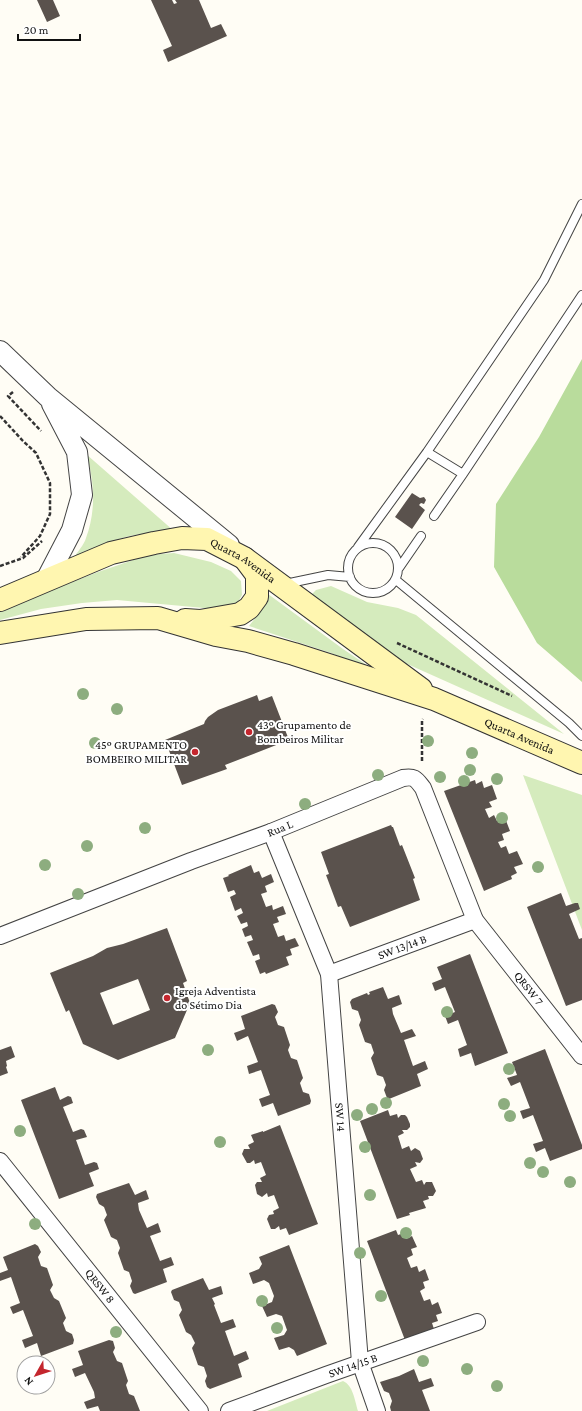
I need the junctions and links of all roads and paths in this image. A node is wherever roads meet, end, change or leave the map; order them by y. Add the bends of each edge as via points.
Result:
1 (582, 204) edge
2 (582, 295) edge
3 (0, 351) edge
4 (48, 397) junction
5 (0, 416) edge
6 (427, 452) junction
7 (463, 474) junction
8 (434, 516) dead end
9 (420, 536) dead end
10 (44, 539) dead end
11 (358, 547) junction
12 (244, 558) junction
13 (0, 566) edge
14 (399, 568) junction
15 (350, 577) junction
16 (46, 580) junction
17 (396, 580) junction
18 (282, 585) junction
19 (0, 600) edge
20 (158, 618) junction
21 (0, 633) edge
22 (434, 699) junction
23 (582, 736) edge
24 (582, 763) edge
25 (415, 778) junction
26 (271, 832) junction
27 (475, 920) junction
28 (0, 936) edge
29 (329, 974) junction
30 (582, 1056) edge
31 (0, 1161) edge
32 (477, 1322) dead end
33 (360, 1362) junction
34 (200, 1411) edge
35 (229, 1411) edge
36 (376, 1411) edge

1 - 6 lane via 544,280
2 - 7 lane
3 - 4 street
4 - 12 street
4 - 16 street via 77,452 82,495 72,530
5 - 13 path via 36,452 50,484 50,514 40,536 22,557
6 - 7 lane
6 - 11 lane
7 - 8 lane
9 - 14 lane
10 - 13 path via 23,558
11 - 14 lane via 366,543 384,545 397,558
11 - 15 lane via 349,560
12 - 16 main road, Quarta Avenida via 207,538 182,538 111,553
12 - 18 main road, Quarta Avenida
12 - 20 main road via 257,575 257,597 249,608 240,614 200,620
14 - 17 lane
15 - 17 lane via 357,588 368,593 379,593 389,588
15 - 18 lane via 328,575
16 - 19 main road, Quarta Avenida
17 - 23 lane
18 - 22 main road, Quarta Avenida
20 - 21 main road, Quarta Avenida via 86,619
20 - 22 main road, Quarta Avenida via 294,654
22 - 24 main road, Quarta Avenida
22 - 25 path via 422,721 422,762
25 - 26 street, Rua L via 403,778
25 - 27 street via 423,788
26 - 28 street, Rua L
26 - 29 street, SW 14
27 - 29 street, SW 13/14 B
27 - 30 street, QRSW 7
29 - 33 street, SW 14
31 - 34 street, QRSW 8
32 - 33 street, SW 14/15 B
33 - 35 street, SW 14/15 B
33 - 36 street, SW 14

